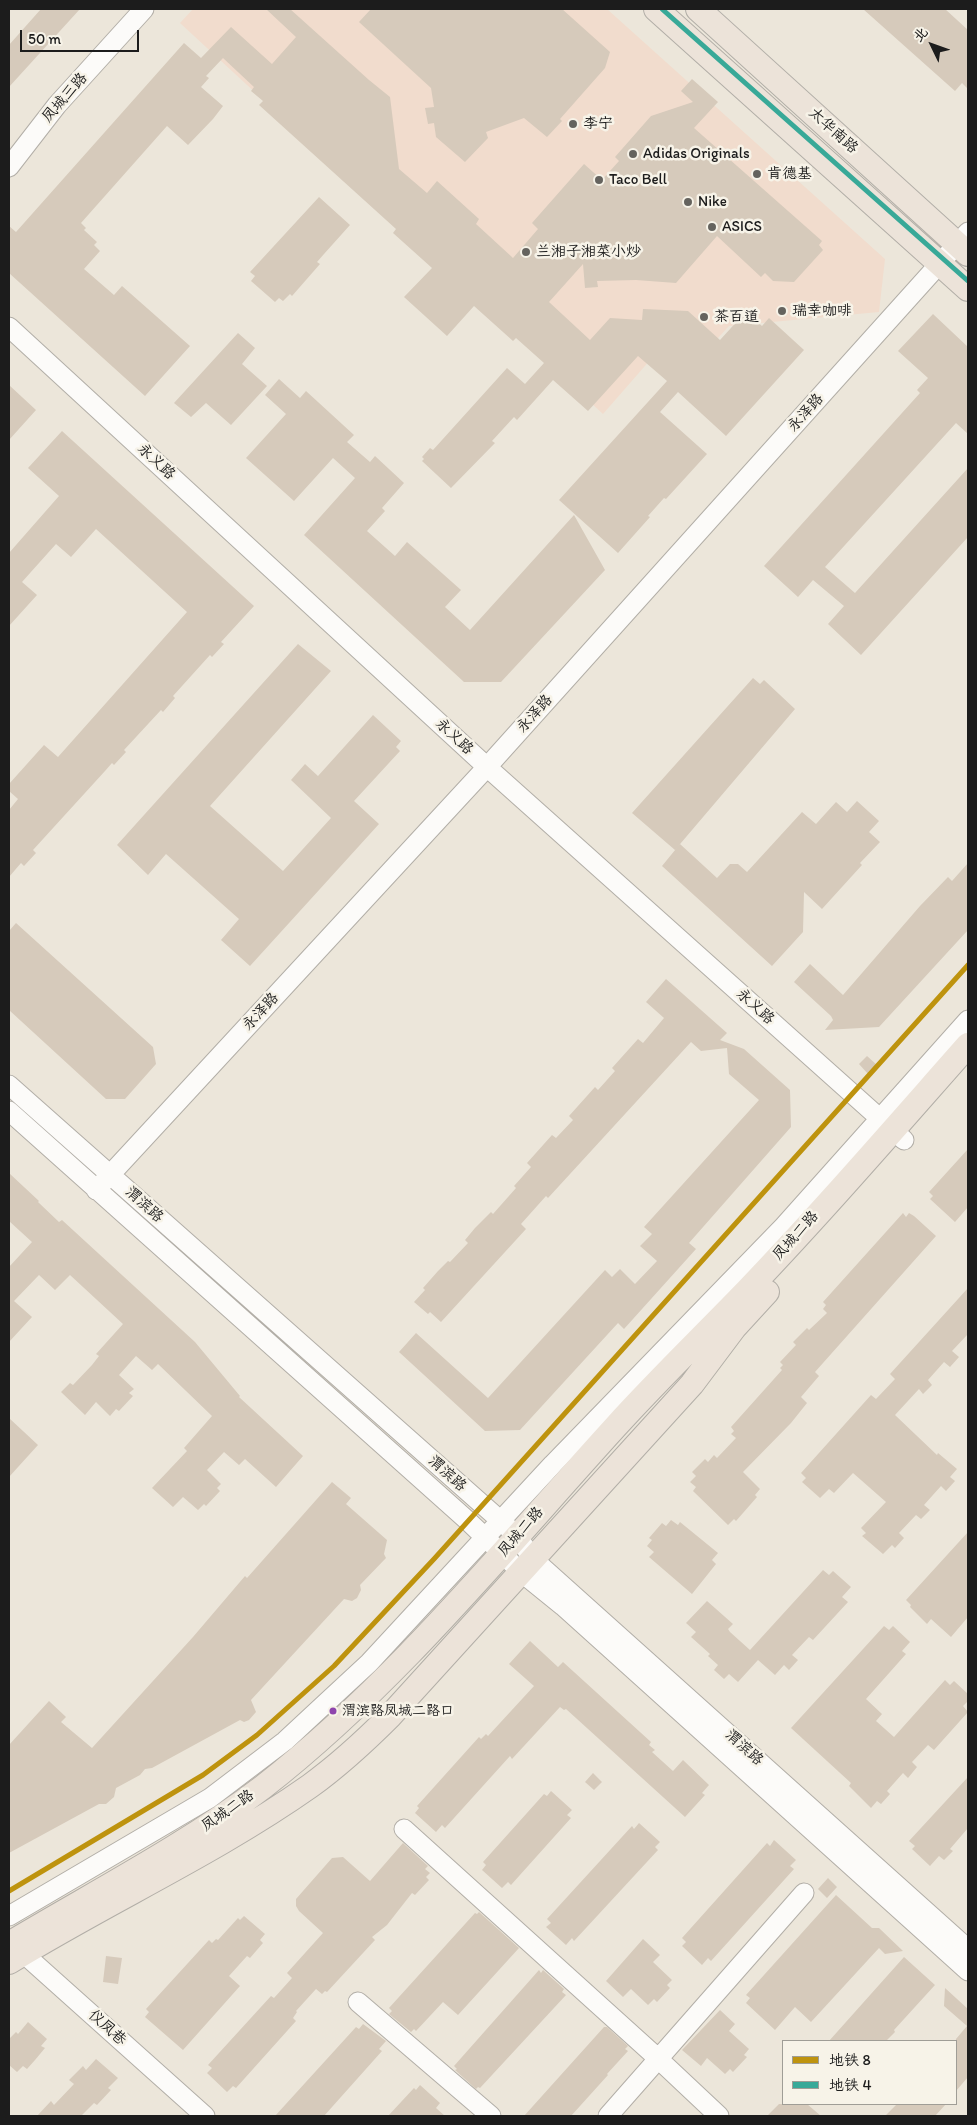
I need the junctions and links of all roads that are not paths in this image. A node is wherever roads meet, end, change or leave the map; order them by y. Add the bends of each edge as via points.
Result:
1 (144, 9) edge
2 (656, 9) edge
3 (698, 9) edge
4 (9, 167) edge
5 (965, 244) edge
6 (941, 263) junction
7 (968, 289) edge
8 (9, 327) edge
9 (487, 767) junction
10 (968, 1020) edge
11 (968, 1045) edge
12 (968, 1069) edge
13 (9, 1085) edge
14 (9, 1112) edge
15 (892, 1130) junction
16 (110, 1175) junction
17 (96, 1190) junction
18 (501, 1537) junction
19 (527, 1566) junction
20 (404, 1829) dead end
21 (804, 1893) dead end
22 (9, 1916) edge
23 (12, 1948) edge
24 (968, 1949) edge
25 (968, 1971) edge
26 (358, 2002) dead end
27 (658, 2058) junction
28 (205, 2116) edge
29 (491, 2116) edge
30 (608, 2116) edge
31 (719, 2116) edge

1 - 4 street, 凤城三路 via 57,105
2 - 6 main road, 太华南路
3 - 5 main road, 太华南路
5 - 6 street, 永泽路
6 - 7 main road, 太华南路
6 - 9 street, 永泽路
8 - 9 street, 永义路
9 - 15 street, 永义路
9 - 16 street, 永泽路
10 - 15 street
11 - 15 main road, 凤城二路
12 - 15 main road, 凤城二路
13 - 16 street, 渭滨路
14 - 17 street, 渭滨路
15 - 18 main road, 凤城二路 via 736,1302
15 - 19 main road, 凤城二路 via 692,1384
16 - 17 street, 永泽路
16 - 18 street, 渭滨路
17 - 18 street, 渭滨路 via 468,1520
18 - 19 street, 渭滨路
18 - 22 street via 285,1741 210,1798
18 - 23 main road, 凤城二路 via 431,1630 359,1704 265,1785 224,1815
19 - 23 main road, 凤城二路 via 390,1716 311,1785 230,1838
19 - 24 street, 渭滨路
19 - 25 street, 渭滨路 via 562,1606
20 - 27 street
21 - 27 street
23 - 28 street, 仪凤巷
26 - 29 street
27 - 30 street
27 - 31 street

